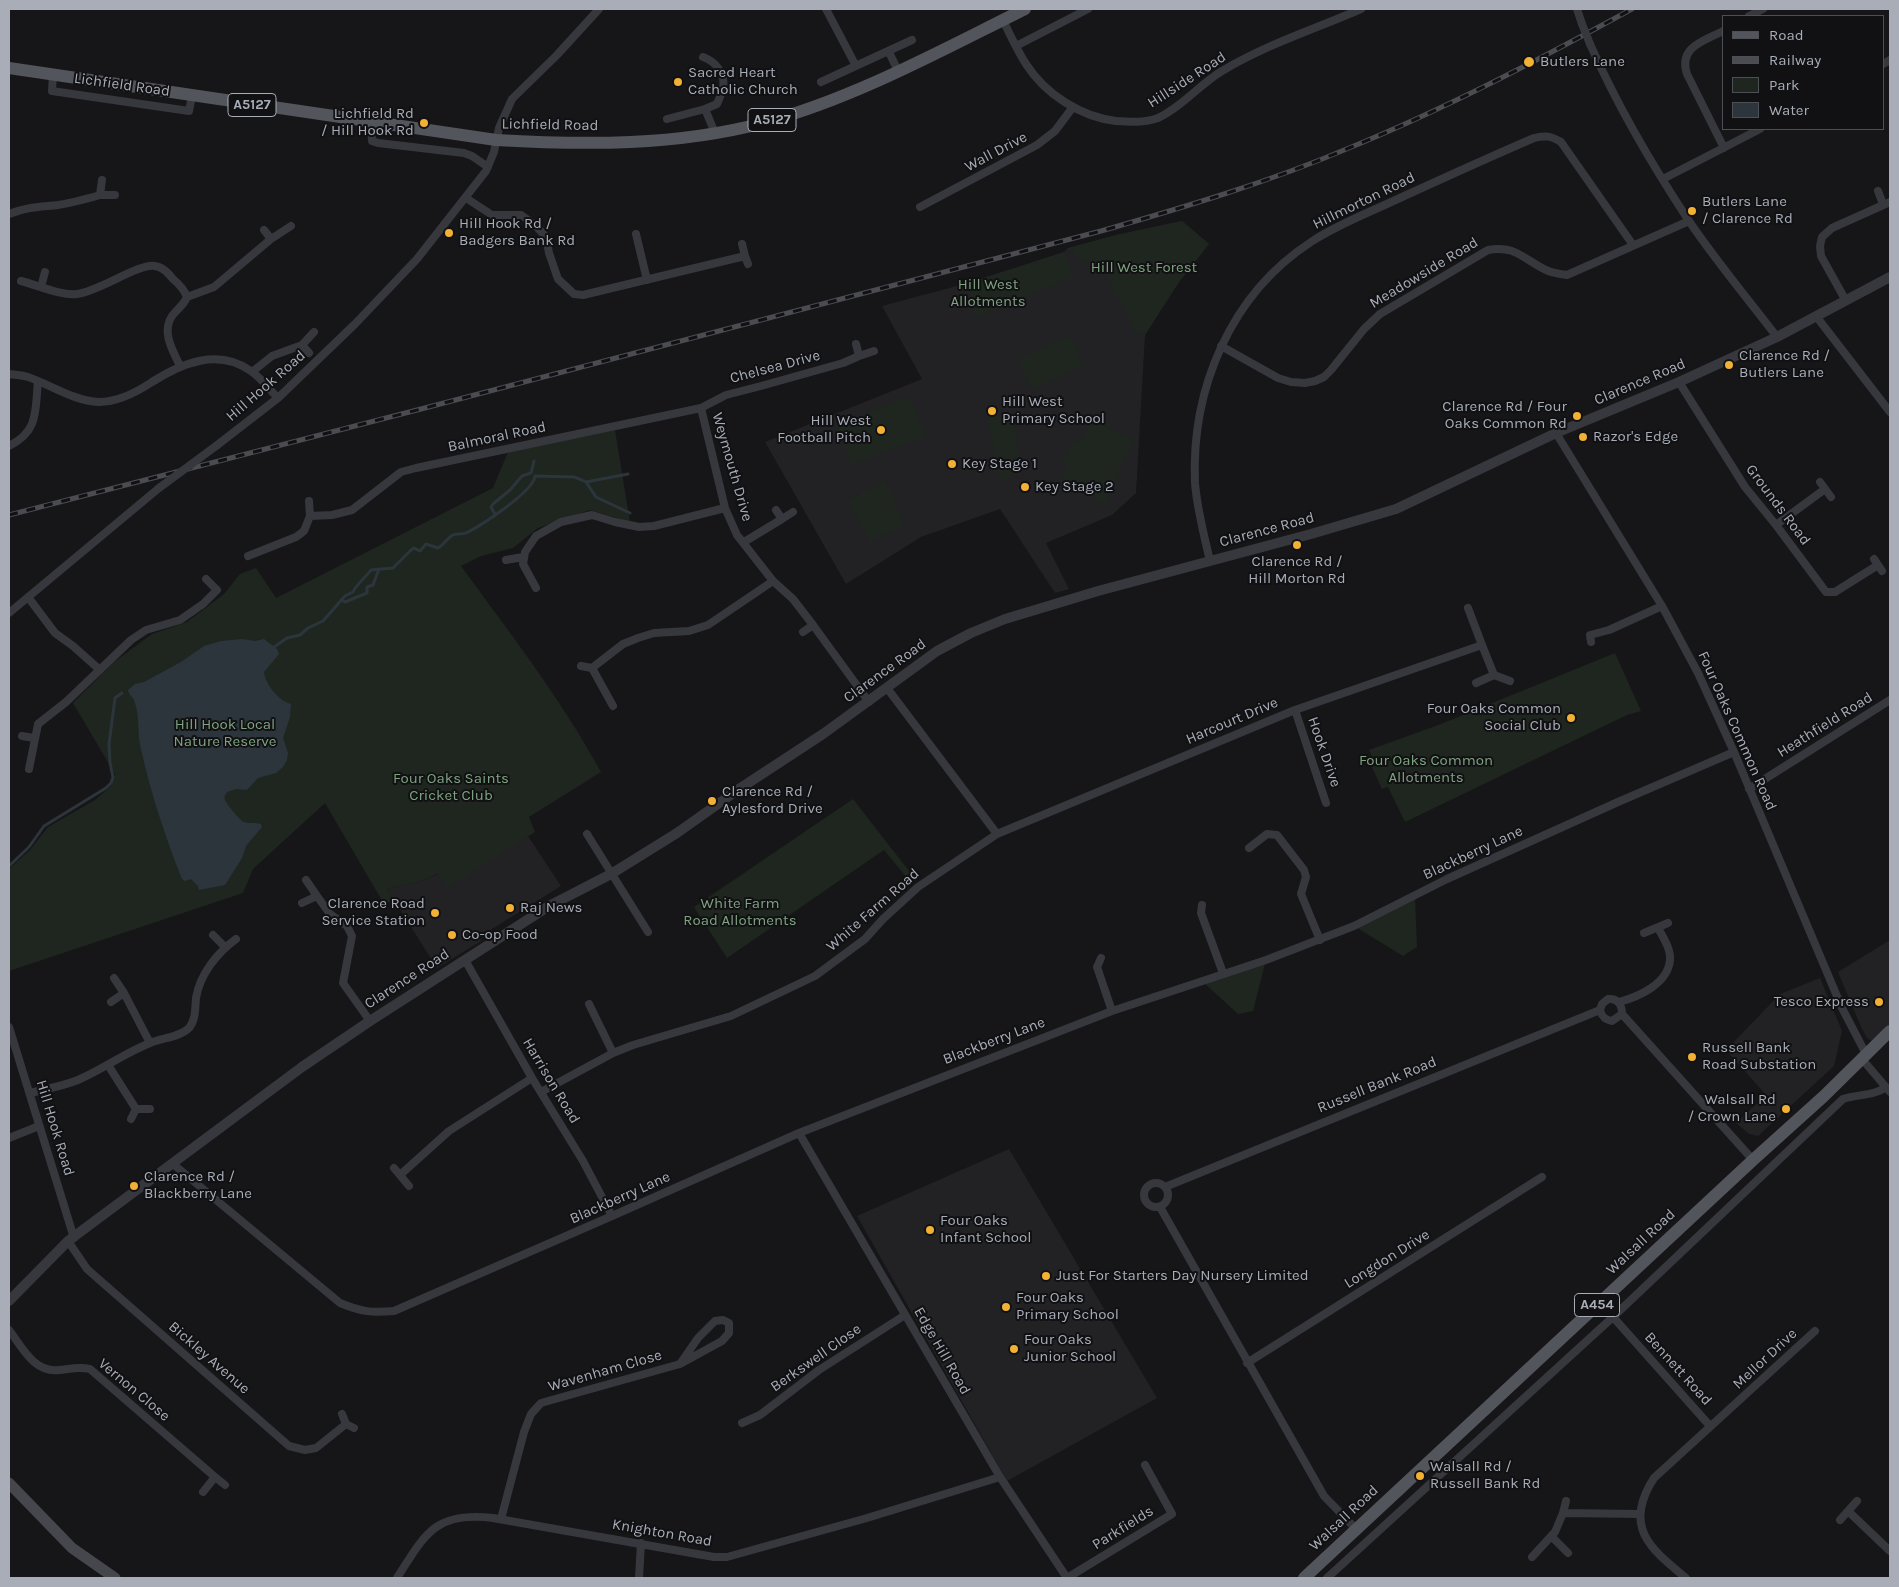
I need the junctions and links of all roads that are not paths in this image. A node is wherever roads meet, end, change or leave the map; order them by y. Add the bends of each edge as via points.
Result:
1 (599, 9) edge
2 (826, 9) edge
3 (1025, 9) edge
4 (1088, 9) edge
5 (1361, 9) edge
6 (1577, 9) edge
7 (1763, 9) edge
8 (1752, 15) edge
9 (1003, 20) junction
10 (1722, 32) edge
11 (912, 40) dead end
12 (1016, 46) junction
13 (889, 52) junction
14 (702, 57) dead end
15 (856, 66) junction
16 (9, 68) edge
17 (898, 71) junction
18 (820, 82) dead end
19 (1073, 107) junction
20 (704, 109) junction
21 (667, 119) dead end
22 (371, 122) junction
23 (1758, 130) edge
24 (715, 133) junction
25 (496, 140) junction
26 (1724, 148) junction
27 (488, 166) junction
28 (1663, 179) junction
29 (102, 180) dead end
30 (1878, 191) dead end
31 (116, 195) dead end
32 (100, 196) junction
33 (466, 198) junction
34 (1887, 203) edge
35 (920, 208) dead end
36 (9, 214) edge
37 (1689, 221) junction
38 (290, 226) dead end
39 (264, 230) dead end
40 (636, 234) dead end
41 (271, 239) junction
42 (742, 244) dead end
43 (1633, 245) junction
44 (745, 256) junction
45 (748, 264) dead end
46 (45, 272) dead end
47 (1890, 277) edge
48 (647, 280) junction
49 (21, 281) dead end
50 (41, 286) junction
51 (187, 296) junction
52 (1846, 301) junction
53 (1816, 316) junction
54 (314, 332) dead end
55 (1777, 337) junction
56 (302, 344) junction
57 (856, 344) dead end
58 (1221, 346) junction
59 (874, 351) dead end
60 (309, 353) dead end
61 (858, 356) junction
62 (180, 366) junction
63 (252, 372) junction
64 (9, 374) edge
65 (38, 381) junction
66 (1679, 382) junction
67 (278, 398) junction
68 (700, 408) junction
69 (1890, 412) edge
70 (1556, 433) junction
71 (9, 446) edge
72 (1831, 496) dead end
73 (309, 501) dead end
74 (725, 508) junction
75 (776, 510) dead end
76 (793, 512) dead end
77 (310, 516) junction
78 (782, 519) junction
79 (1776, 525) junction
80 (744, 542) junction
81 (248, 556) dead end
82 (523, 557) junction
83 (506, 560) dead end
84 (1210, 561) junction
85 (1878, 565) dead end
86 (206, 578) dead end
87 (773, 581) junction
88 (536, 588) dead end
89 (28, 597) junction
90 (1662, 606) junction
91 (1468, 608) dead end
92 (9, 613) edge
93 (813, 626) junction
94 (803, 632) dead end
95 (1589, 635) dead end
96 (1482, 646) junction
97 (581, 666) dead end
98 (592, 668) junction
99 (100, 670) junction
100 (1494, 674) junction
101 (1510, 682) dead end
102 (1476, 683) dead end
103 (887, 688) junction
104 (1890, 700) edge
105 (869, 702) junction
106 (613, 706) dead end
107 (1295, 710) junction
108 (22, 736) dead end
109 (34, 738) junction
110 (1734, 752) junction
111 (29, 769) dead end
112 (1749, 789) junction
113 (1326, 803) dead end
114 (587, 834) dead end
115 (997, 834) junction
116 (1249, 848) dead end
117 (611, 874) junction
118 (306, 880) dead end
119 (316, 896) junction
120 (302, 904) dead end
121 (1202, 906) dead end
122 (1668, 923) dead end
123 (1658, 928) junction
124 (648, 932) dead end
125 (1644, 933) dead end
126 (213, 935) dead end
127 (236, 939) dead end
128 (1320, 940) junction
129 (226, 947) junction
130 (1101, 958) dead end
131 (465, 960) junction
132 (1223, 974) junction
133 (114, 978) dead end
134 (124, 993) junction
135 (111, 1002) dead end
136 (1619, 1002) junction
137 (589, 1004) dead end
138 (1600, 1010) junction
139 (1112, 1011) junction
140 (1622, 1014) junction
141 (370, 1021) junction
142 (9, 1027) edge
143 (1890, 1032) edge
144 (150, 1043) junction
145 (613, 1053) junction
146 (1864, 1056) junction
147 (108, 1065) junction
148 (532, 1078) junction
149 (1888, 1090) edge
150 (541, 1092) junction
151 (30, 1093) junction
152 (136, 1109) junction
153 (150, 1109) dead end
154 (131, 1119) dead end
155 (39, 1126) junction
156 (799, 1133) junction
157 (9, 1138) edge
158 (1753, 1160) junction
159 (173, 1164) junction
160 (394, 1168) dead end
161 (400, 1175) junction
162 (1542, 1177) dead end
163 (409, 1186) dead end
164 (1165, 1187) junction
165 (1160, 1207) junction
166 (612, 1216) junction
167 (71, 1239) junction
168 (9, 1300) edge
169 (905, 1315) junction
170 (1612, 1317) junction
171 (9, 1330) edge
172 (1815, 1331) dead end
173 (680, 1364) junction
174 (1247, 1364) junction
175 (342, 1414) dead end
176 (742, 1423) dead end
177 (1710, 1426) junction
178 (1144, 1465) dead end
179 (215, 1477) junction
180 (1000, 1477) junction
181 (9, 1484) edge
182 (225, 1485) dead end
183 (203, 1492) dead end
184 (1566, 1501) dead end
185 (1857, 1501) dead end
186 (1848, 1511) junction
187 (1563, 1513) junction
188 (1640, 1514) junction
189 (501, 1519) junction
190 (1840, 1520) dead end
191 (1356, 1529) junction
192 (1551, 1536) junction
193 (641, 1543) junction
194 (1890, 1551) edge
195 (1568, 1553) dead end
196 (1532, 1557) dead end
197 (115, 1578) edge
198 (397, 1578) edge
199 (639, 1578) edge
200 (1067, 1578) edge
201 (1304, 1578) edge
202 (1327, 1578) edge
203 (1686, 1578) edge

1 - 25 street, Hill Hook Road via 512,99
2 - 15 street
3 - 9 main road, Lichfield Road / A5127
4 - 12 street
5 - 19 street, Hillside Road via 1264,49 1221,71 1169,112 1151,120 1111,120
6 - 28 street, bridge via 1590,44 1619,102
7 - 8 street
9 - 12 street, Hillside Road
9 - 17 main road, Lichfield Road / A5127
10 - 26 street via 1689,50 1684,63
11 - 13 street
12 - 19 street, Hillside Road via 1040,81
13 - 15 street
13 - 17 street
14 - 20 street via 712,60 721,72 724,87 717,104
15 - 18 street
16 - 22 main road, Lichfield Road / A5127
17 - 24 main road, Lichfield Road / A5127 via 822,104 762,123
19 - 35 street, Wall Drive via 1055,131 1037,145
20 - 21 street
20 - 24 street
22 - 25 main road, Lichfield Road / A5127
22 - 27 street via 372,141 464,153
23 - 26 street
24 - 25 main road, Lichfield Road / A5127 via 666,140 569,143
25 - 27 street, Hill Hook Road
26 - 28 street
27 - 33 street, Hill Hook Road
28 - 37 street
29 - 32 street
30 - 34 street
31 - 32 street
32 - 36 street via 20,209
33 - 48 street via 492,216 521,215 540,229 546,237 558,279 574,294 583,295
33 - 67 street, Hill Hook Road via 417,260
34 - 52 street via 1832,228 1822,237 1821,256
37 - 43 street, Meadowside Road
37 - 55 street
38 - 41 street
39 - 41 street
40 - 48 street
41 - 51 street via 214,287
42 - 44 street
43 - 58 street, Meadowside Road via 1567,274 1554,274 1518,252 1498,248 1488,250 1380,314 1324,377 1305,383 1278,378
43 - 58 street, Hillmorton Road via 1560,142 1542,135 1310,242 1262,284 1235,319
44 - 45 street
44 - 48 street
46 - 50 street
47 - 52 street, Clarence Road
49 - 50 street
50 - 51 street via 75,295 145,267 157,266 165,270
51 - 62 street via 171,317 168,330 169,344
52 - 53 street, Clarence Road
53 - 55 street, Clarence Road
53 - 69 street
54 - 56 street
55 - 66 street, Clarence Road
56 - 60 street
56 - 63 street via 272,356
57 - 61 street
58 - 84 street, Hillmorton Road via 1205,391 1195,456 1198,511
59 - 61 street, Chelsea Drive
61 - 68 street, Chelsea Drive via 726,395
62 - 63 street via 200,360 224,359
62 - 65 street via 136,393 100,402 80,399
63 - 67 street
64 - 65 street
65 - 71 street via 33,422 25,437
66 - 70 street, Clarence Road
66 - 79 street, Grounds Road via 1745,486
67 - 89 street, Hill Hook Road, bridge via 159,488
68 - 74 street, Weymouth Drive
68 - 77 street, Balmoral Road via 401,472 352,510
70 - 84 street, Clarence Road via 1396,509
70 - 90 street, Four Oaks Common Road
72 - 79 street via 1823,485
73 - 77 street
74 - 80 street, Weymouth Drive via 737,535
74 - 82 street via 654,526 584,516 561,522 536,536
75 - 78 street
76 - 78 street
77 - 81 street via 304,531
78 - 80 street
79 - 85 street, Grounds Road via 1826,592 1835,592
80 - 87 street, Weymouth Drive
82 - 83 street
82 - 88 street
84 - 103 street, Clarence Road via 1089,593 970,632 937,651
86 - 99 street via 218,590 203,604 180,620 146,630
87 - 93 street, Weymouth Drive via 793,599
87 - 98 street via 708,625 638,638 623,644
89 - 92 street, Hill Hook Road
89 - 99 street via 55,633
90 - 95 street via 1610,630
90 - 110 street, Four Oaks Common Road via 1701,678
91 - 96 street
93 - 94 street
93 - 105 street, Weymouth Drive
96 - 100 street
96 - 107 street, Harcourt Drive
97 - 98 street
98 - 106 street
99 - 109 street via 38,724
100 - 101 street
100 - 102 street
103 - 105 street, Clarence Road
103 - 115 street
104 - 112 street, Heathfield Road
105 - 117 street, Clarence Road
107 - 113 street, Hook Drive
107 - 115 street, Harcourt Drive
108 - 109 street
109 - 111 street
110 - 112 street, Four Oaks Common Road
110 - 128 street, Blackberry Lane
112 - 146 street, Four Oaks Common Road
114 - 117 street
115 - 145 street, White Farm Road via 918,886 865,939 815,976 732,1016
116 - 128 street via 1267,834 1277,834 1304,870 1306,877 1301,894
117 - 124 street
117 - 131 street, Clarence Road via 549,906
118 - 119 street
119 - 120 street
119 - 141 street via 330,914 347,926 352,936 343,983
121 - 132 street via 1201,913
122 - 123 street
123 - 125 street
123 - 136 street via 1674,960 1652,988 1636,998
126 - 129 street
127 - 129 street
128 - 132 street, Blackberry Lane
129 - 144 street via 204,976 190,1027
130 - 139 street via 1097,967
131 - 141 street, Clarence Road
131 - 148 street, Harrison Road
132 - 139 street, Blackberry Lane
133 - 134 street
134 - 135 street
134 - 144 street
136 - 138 street, Russell Bank Road via 1608,999
136 - 140 street
137 - 145 street
138 - 140 street via 1604,1018 1612,1021
138 - 164 street, Russell Bank Road
139 - 156 street, Blackberry Lane
140 - 158 street
141 - 159 street, Clarence Road via 302,1067
142 - 151 street, Hill Hook Road
143 - 146 main road, Walsall Road / A454
144 - 147 street
145 - 150 street, White Farm Road
146 - 149 street, Four Oaks Common Road
146 - 158 main road, Walsall Road / A454
147 - 151 street via 77,1080
147 - 152 street
148 - 150 street, Harrison Road
148 - 161 street via 449,1131
149 - 170 street via 1843,1099
150 - 166 street, Harrison Road
151 - 155 street, Hill Hook Road
152 - 153 street
152 - 154 street
155 - 157 street
155 - 167 street, Hill Hook Road
156 - 166 street, Blackberry Lane
156 - 169 street, Edge Hill Road
158 - 191 main road, Walsall Road / A454
159 - 166 street, Blackberry Lane via 340,1303 373,1313 394,1310
159 - 167 street, Clarence Road
160 - 161 street
161 - 163 street
162 - 174 street, Longdon Drive
164 - 165 street via 1168,1199
164 - 165 street, Russell Bank Road via 1152,1184 1144,1194 1146,1202
165 - 174 street, Russell Bank Road
167 - 168 street, Clarence Road
167 - 175 street, Bickley Avenue via 94,1276 288,1446 305,1450 316,1448 350,1426
169 - 176 street, Berkswell Close via 819,1370 760,1416
169 - 180 street, Edge Hill Road
170 - 177 street, Bennett Road
170 - 202 street
171 - 179 street, Vernon Close via 40,1368 53,1371 81,1366 90,1369
172 - 177 street, Mellor Drive
173 - 173 street, Wavenham Close via 715,1321 729,1323 729,1334 722,1341
173 - 189 street, Wavenham Close via 542,1403 531,1414 524,1432
174 - 191 street, Russell Bank Road via 1324,1496
177 - 188 street, Bennett Road via 1654,1478 1644,1494
178 - 200 street, Parkfields via 1172,1514
179 - 182 street, Vernon Close
179 - 183 street
180 - 193 street, Knighton Road via 726,1557
180 - 200 street, Edge Hill Road
181 - 197 main road via 72,1548
184 - 187 street
185 - 186 street
186 - 190 street
186 - 194 street
187 - 188 street
187 - 192 street
188 - 203 street, Bennett Road via 1643,1533 1654,1551
189 - 193 street, Knighton Road
189 - 198 street, Knighton Road via 463,1516 436,1527 425,1535
191 - 201 main road, Walsall Road / A454
192 - 195 street
192 - 196 street
193 - 199 street

